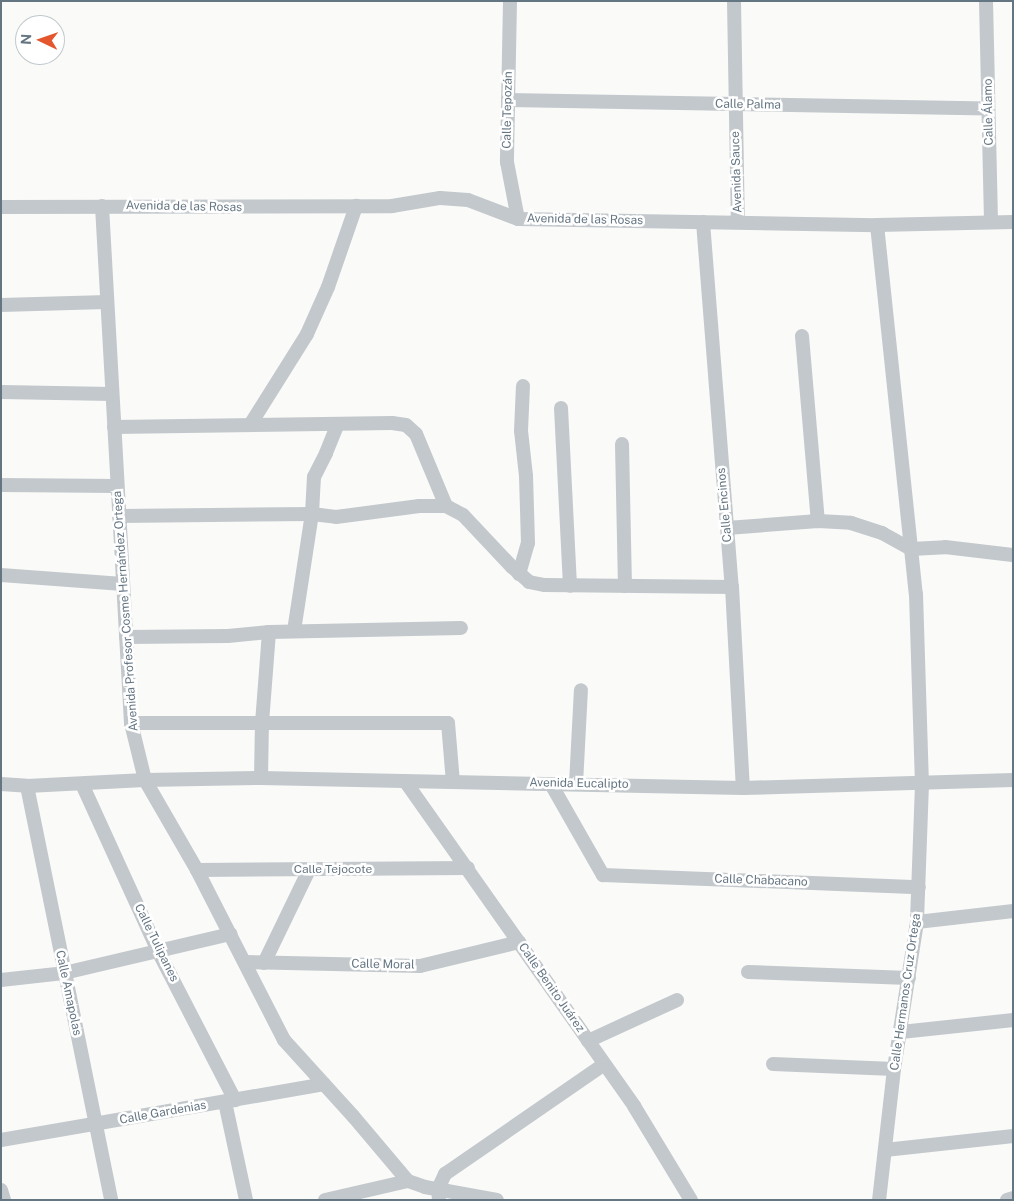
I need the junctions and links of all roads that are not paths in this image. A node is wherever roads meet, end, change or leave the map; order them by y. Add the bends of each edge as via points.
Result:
1 (510, 1) edge
2 (734, 1) edge
3 (986, 1) edge
4 (508, 100) junction
5 (735, 105) junction
6 (988, 108) junction
7 (102, 206) junction
8 (356, 206) junction
9 (1, 207) edge
10 (518, 219) junction
11 (703, 222) junction
12 (738, 222) junction
13 (991, 222) junction
14 (1013, 222) edge
15 (877, 225) junction
16 (107, 302) junction
17 (1, 305) edge
18 (802, 336) dead end
19 (523, 386) dead end
20 (1, 392) edge
21 (112, 394) junction
22 (561, 408) dead end
23 (338, 424) junction
24 (250, 425) junction
25 (114, 427) junction
26 (622, 444) dead end
27 (1, 485) edge
28 (117, 486) junction
29 (446, 506) junction
30 (312, 514) junction
31 (119, 516) junction
32 (818, 521) junction
33 (727, 528) junction
34 (912, 549) junction
35 (1013, 555) edge
36 (519, 574) junction
37 (1, 575) edge
38 (123, 584) junction
39 (570, 586) junction
40 (625, 586) junction
41 (732, 587) junction
42 (461, 628) dead end
43 (294, 631) junction
44 (269, 632) junction
45 (126, 637) junction
46 (582, 690) dead end
47 (262, 723) junction
48 (131, 724) junction
49 (261, 778) junction
50 (145, 780) junction
51 (1013, 780) edge
52 (405, 781) junction
53 (453, 782) junction
54 (1, 784) edge
55 (82, 784) junction
56 (551, 784) junction
57 (576, 784) junction
58 (922, 784) junction
59 (27, 786) junction
60 (743, 788) junction
61 (468, 868) junction
62 (197, 870) junction
63 (309, 870) junction
64 (919, 887) junction
65 (1013, 911) edge
66 (917, 922) junction
67 (230, 934) junction
68 (519, 942) junction
69 (158, 951) junction
70 (245, 962) junction
71 (264, 963) junction
72 (748, 972) dead end
73 (64, 973) junction
74 (909, 978) junction
75 (1, 980) edge
76 (676, 1000) dead end
77 (1013, 1020) edge
78 (901, 1032) junction
79 (588, 1041) junction
80 (773, 1064) dead end
81 (603, 1065) junction
82 (894, 1069) junction
83 (324, 1084) junction
84 (230, 1101) junction
85 (96, 1124) junction
86 (1013, 1136) edge
87 (1, 1140) edge
88 (885, 1150) junction
89 (408, 1181) junction
90 (1, 1190) edge
91 (439, 1195) edge
92 (1013, 1198) edge
93 (4, 1200) edge
94 (111, 1200) edge
95 (246, 1200) edge
96 (325, 1200) edge
97 (497, 1200) edge
98 (691, 1200) edge
99 (879, 1200) edge
100 (1007, 1200) edge

1 - 4 street, Calle Tepozán
2 - 5 street, Avenida Sauce
3 - 6 street, Calle Álamo
4 - 5 street, Calle Palma
4 - 10 street, Calle Tepozán via 507,162
5 - 6 street, Calle Palma
5 - 12 street, Avenida Sauce
6 - 13 street, Calle Álamo
7 - 8 street, Avenida de las Rosas
7 - 9 street, Avenida de las Rosas
7 - 16 street, Avenida Profesor Cosme Hernández Ortega
8 - 10 street, Avenida de las Rosas via 392,206 440,198 468,200
8 - 24 street via 328,287 307,334
10 - 11 street, Avenida de las Rosas
11 - 12 street, Avenida de las Rosas
11 - 33 street, Calle Encinos
12 - 15 street, Avenida de las Rosas
13 - 14 street, Avenida de las Rosas
13 - 15 street, Avenida de las Rosas
15 - 34 street, Calle Hermanos Cruz Ortega
16 - 17 street
16 - 21 street, Avenida Profesor Cosme Hernández Ortega
18 - 32 street
19 - 36 street via 521,431 528,543
20 - 21 street
21 - 25 street, Avenida Profesor Cosme Hernández Ortega
22 - 39 street
23 - 24 street
23 - 29 street via 406,425 416,434
23 - 30 street via 314,477
24 - 25 street
25 - 28 street, Avenida Profesor Cosme Hernández Ortega
26 - 40 street
27 - 28 street
28 - 31 street, Avenida Profesor Cosme Hernández Ortega
29 - 30 street via 419,506 336,517
29 - 36 street via 462,515
30 - 31 street
30 - 43 street
31 - 38 street, Avenida Profesor Cosme Hernández Ortega
32 - 33 street
32 - 34 street via 851,523 882,533
33 - 41 street, Calle Encinos
34 - 35 street via 945,547
34 - 58 street, Calle Hermanos Cruz Ortega
36 - 39 street via 529,582 545,586
37 - 38 street
38 - 45 street, Avenida Profesor Cosme Hernández Ortega
39 - 40 street
40 - 41 street
41 - 60 street, Calle Encinos
42 - 43 street
43 - 44 street
44 - 45 street via 228,636
44 - 47 street
45 - 48 street, Avenida Profesor Cosme Hernández Ortega
46 - 57 street
47 - 48 street
47 - 49 street
47 - 53 street via 448,723
48 - 50 street, Avenida Profesor Cosme Hernández Ortega
49 - 50 street, Avenida Eucalipto
49 - 52 street, Avenida Eucalipto
50 - 55 street, Avenida Eucalipto
50 - 62 street, Avenida Profesor Cosme Hernández Ortega
51 - 58 street, Avenida Eucalipto
52 - 53 street, Avenida Eucalipto
52 - 61 street, Calle Benito Juárez
53 - 56 street, Avenida Eucalipto
54 - 59 street, Avenida Eucalipto
55 - 59 street, Avenida Eucalipto
55 - 69 street, Calle Tulipanes
56 - 57 street, Avenida Eucalipto
56 - 64 street, Calle Chabacano via 603,875
57 - 60 street, Avenida Eucalipto
58 - 60 street, Avenida Eucalipto
58 - 64 street, Calle Hermanos Cruz Ortega
59 - 73 street, Calle Amapolas
61 - 63 street, Calle Tejocote
61 - 68 street, Calle Benito Juárez
62 - 63 street, Calle Tejocote
62 - 67 street, Avenida Profesor Cosme Hernández Ortega
63 - 71 street
64 - 66 street, Calle Hermanos Cruz Ortega
65 - 66 street
66 - 74 street, Calle Hermanos Cruz Ortega
67 - 69 street
67 - 70 street, Avenida Profesor Cosme Hernández Ortega
68 - 71 street, Calle Moral via 420,966
68 - 79 street, Calle Benito Juárez
69 - 73 street
69 - 84 street, Calle Tulipanes
70 - 71 street, Calle Moral
70 - 83 street, Avenida Profesor Cosme Hernández Ortega via 284,1040
72 - 74 street
73 - 75 street
73 - 85 street, Calle Amapolas
74 - 78 street, Calle Hermanos Cruz Ortega
76 - 79 street
77 - 78 street
78 - 82 street, Calle Hermanos Cruz Ortega
79 - 81 street, Calle Benito Juárez
80 - 82 street
81 - 91 street via 444,1174
81 - 98 street, Calle Benito Juárez via 634,1106
82 - 88 street, Calle Hermanos Cruz Ortega
83 - 84 street, Calle Gardenias
83 - 89 street, Avenida Profesor Cosme Hernández Ortega
84 - 85 street, Calle Gardenias
84 - 95 street, Calle Tulipanes
85 - 87 street, Calle Gardenias
85 - 94 street, Calle Amapolas
86 - 88 street
88 - 99 street, Calle Hermanos Cruz Ortega
89 - 91 street
89 - 96 street
90 - 93 street
91 - 97 street
92 - 100 street

